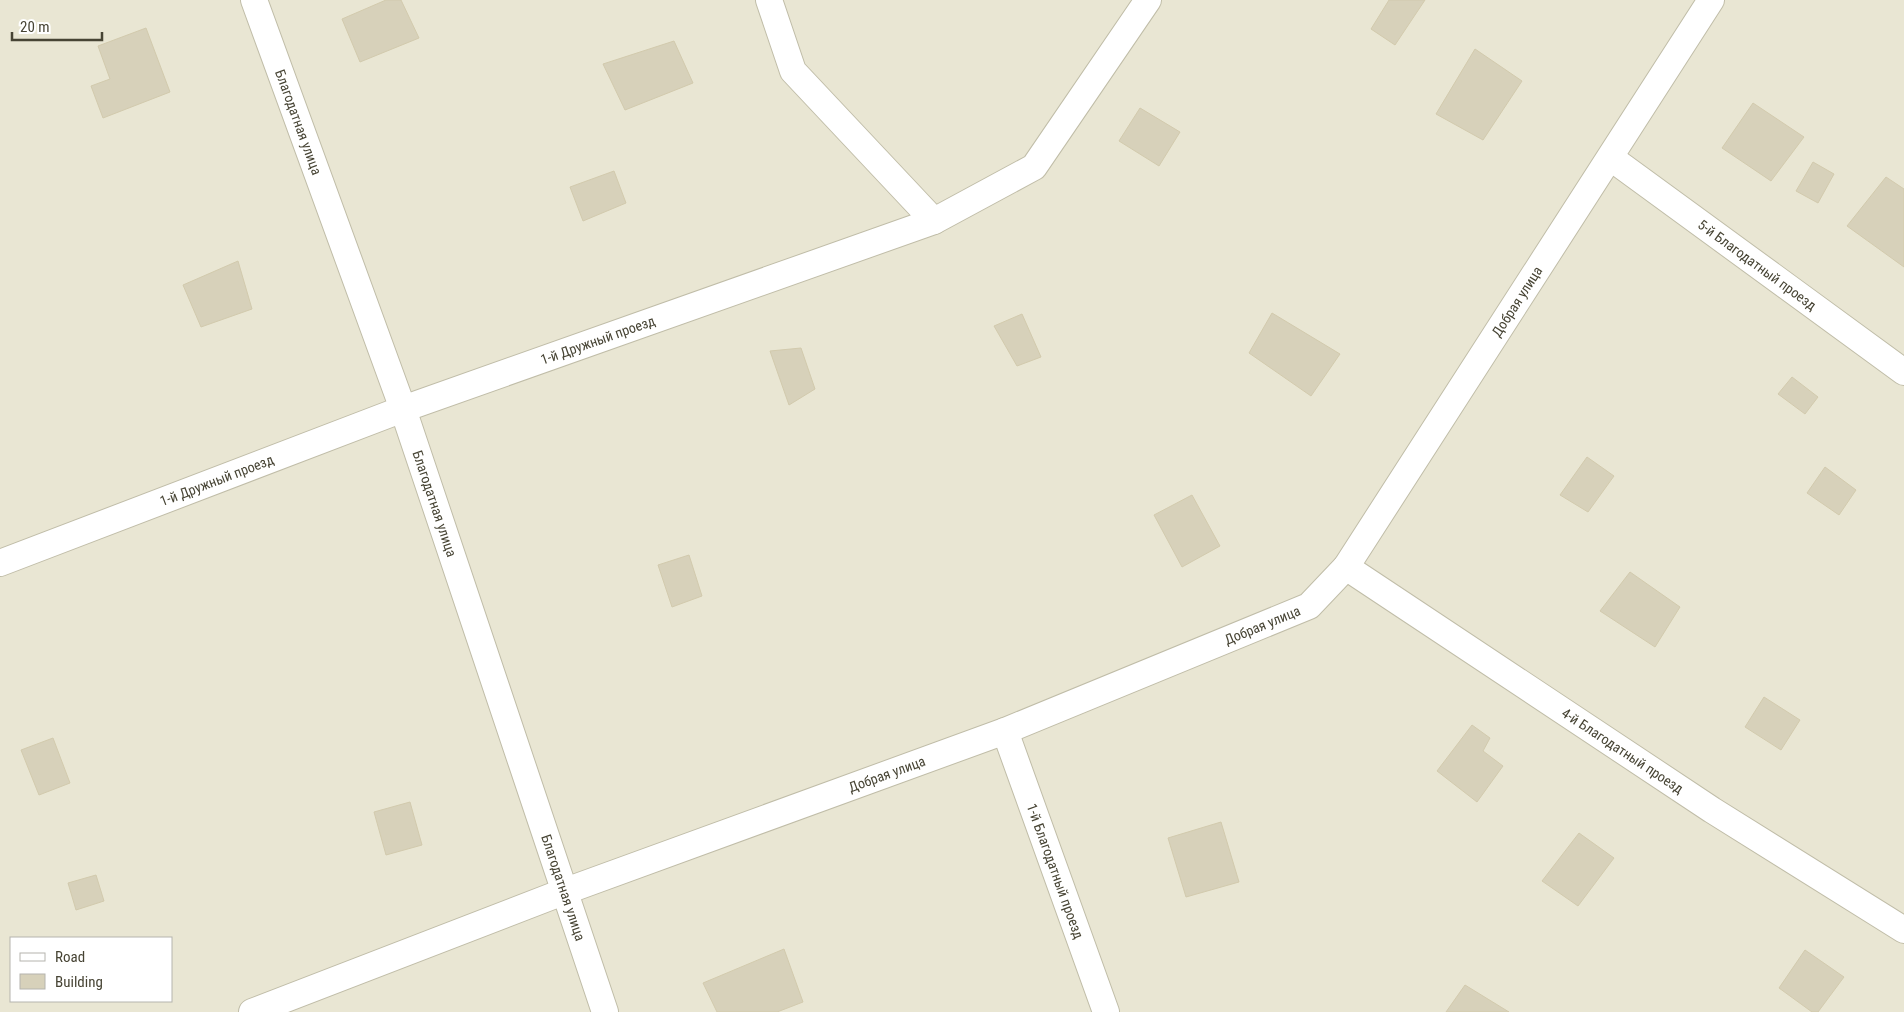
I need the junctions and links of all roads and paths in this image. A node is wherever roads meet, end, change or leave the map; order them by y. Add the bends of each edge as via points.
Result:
1 (254, 0) edge
2 (769, 0) edge
3 (1148, 0) edge
4 (1711, 0) edge
5 (1610, 158) junction
6 (934, 221) junction
7 (1904, 372) edge
8 (403, 409) junction
9 (0, 563) edge
10 (1346, 567) junction
11 (1005, 731) junction
12 (564, 892) junction
13 (1904, 930) edge
14 (252, 1012) edge
15 (605, 1012) edge
16 (1106, 1012) edge

1 - 8 street, Благодатная улица
2 - 6 street via 794,71
3 - 6 street, 1-й Дружный проезд via 1034,167
4 - 5 street, Добрая улица
5 - 7 street, 5-й Благодатный проезд
5 - 10 street, Добрая улица
6 - 8 street, 1-й Дружный проезд
8 - 9 street, 1-й Дружный проезд
8 - 12 street, Благодатная улица
10 - 11 street, Добрая улица via 1309,606
10 - 13 street, 4-й Благодатный проезд via 1712,810
11 - 12 street, Добрая улица
11 - 16 street, 1-й Благодатный проезд
12 - 14 street, Добрая улица
12 - 15 street, Благодатная улица

